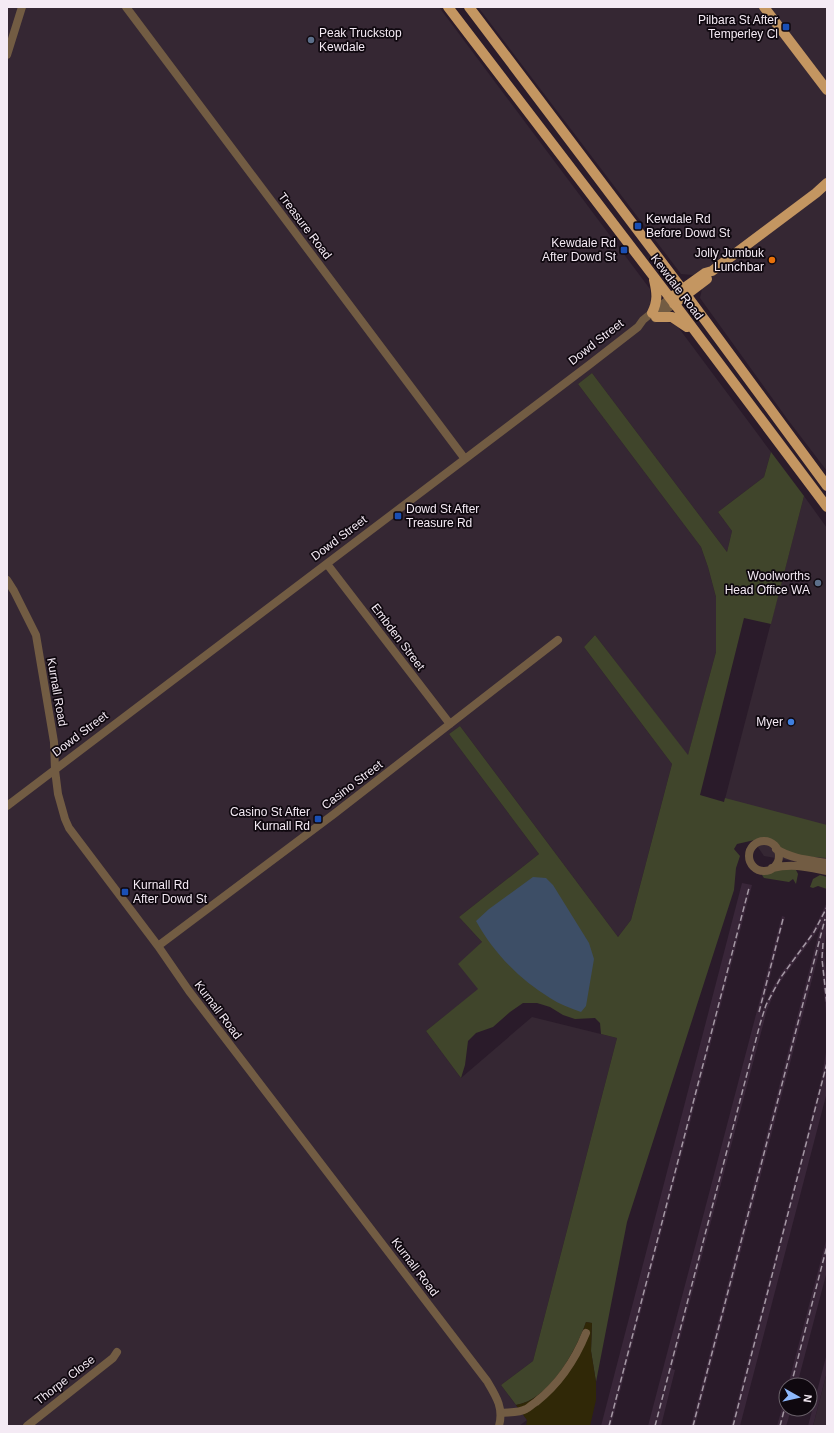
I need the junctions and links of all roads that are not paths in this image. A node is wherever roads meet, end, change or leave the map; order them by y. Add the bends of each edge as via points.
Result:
1 (22, 7) edge
2 (126, 7) edge
3 (448, 7) edge
4 (469, 7) edge
5 (764, 7) edge
6 (7, 55) edge
7 (827, 90) edge
8 (584, 158) junction
9 (827, 183) edge
10 (583, 186) junction
11 (653, 276) junction
12 (684, 292) junction
13 (672, 301) junction
14 (654, 315) junction
15 (694, 331) junction
16 (465, 459) junction
17 (827, 486) edge
18 (827, 507) edge
19 (327, 564) junction
20 (7, 580) edge
21 (558, 640) dead end
22 (450, 724) junction
23 (54, 770) junction
24 (7, 806) edge
25 (776, 849) junction
26 (827, 863) edge
27 (772, 868) junction
28 (827, 871) edge
29 (158, 946) junction
30 (586, 1333) dead end
31 (117, 1352) dead end
32 (501, 1412) junction
33 (27, 1426) edge
34 (499, 1426) edge

1 - 6 street
2 - 16 street, Treasure Road
3 - 10 main road, Kewdale Road
4 - 8 main road, Kewdale Road
5 - 7 main road
8 - 10 main road via 587,178
8 - 12 main road, Kewdale Road
9 - 12 main road, Dowd Street via 712,271 705,273
10 - 11 main road, Kewdale Road
11 - 13 main road, Kewdale Road
11 - 14 main road via 657,296
12 - 13 main road, Dowd Street
12 - 17 main road, Kewdale Road
13 - 14 street, Dowd Street
13 - 15 main road, Kewdale Road
14 - 15 main road via 672,317
14 - 16 street, Dowd Street via 643,320 638,327
15 - 18 main road, Kewdale Road
16 - 19 street, Dowd Street
19 - 22 street, Embden Street
19 - 23 street, Dowd Street
20 - 23 street, Kurnall Road via 36,635 54,742
21 - 22 street, Casino Street
22 - 29 street, Casino Street
23 - 24 street, Dowd Street
23 - 29 street, Kurnall Road via 58,794 69,828
25 - 26 street via 795,858
25 - 27 street via 777,861
25 - 27 street via 769,843 761,842 753,846 749,854 750,862 755,868 762,871
27 - 28 street via 794,865
29 - 32 street, Kurnall Road via 189,991 487,1381 499,1401
30 - 32 street via 572,1361 542,1397 526,1410
31 - 33 street, Thorpe Close via 113,1358
32 - 34 street

